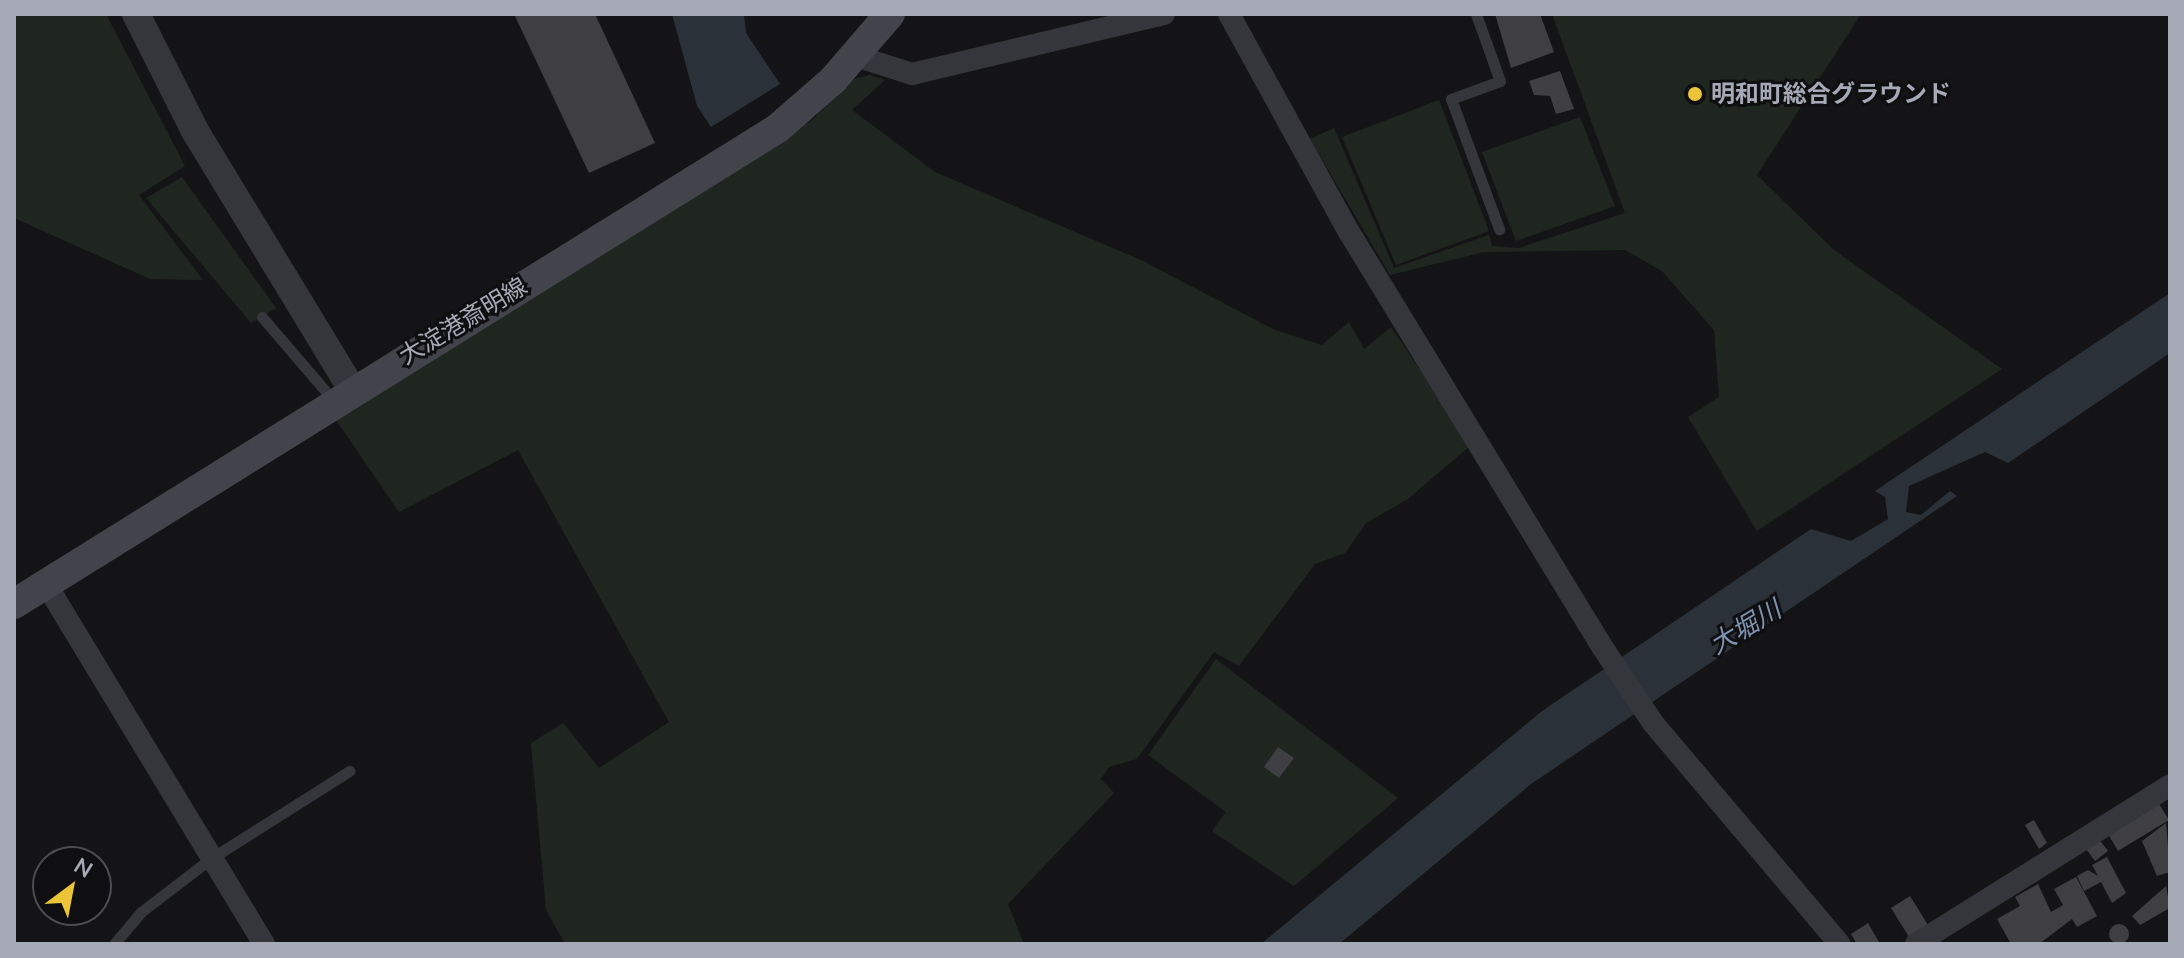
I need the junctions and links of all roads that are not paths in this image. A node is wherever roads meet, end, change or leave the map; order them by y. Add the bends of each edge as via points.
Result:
1 (136, 14) edge
2 (890, 14) edge
3 (1164, 14) edge
4 (1229, 14) edge
5 (1476, 14) edge
6 (856, 56) junction
7 (1499, 229) dead end
8 (262, 317) dead end
9 (342, 394) junction
10 (46, 584) junction
11 (14, 604) edge
12 (349, 771) dead end
13 (2170, 785) edge
14 (210, 859) junction
15 (114, 944) edge
16 (264, 944) edge
17 (1840, 944) edge
18 (1916, 944) edge

1 - 9 street
2 - 6 main road, 大淀港斎明線
3 - 6 street via 912,74
4 - 17 street via 1349,232 1603,648 1653,723
5 - 7 lane via 1500,81 1451,99
6 - 9 main road, 大淀港斎明線 via 778,128
8 - 9 lane
9 - 10 main road, 大淀港斎明線
10 - 11 main road, 大淀港斎明線
10 - 14 street
12 - 14 lane
13 - 18 street
14 - 15 lane via 141,912
14 - 16 street

